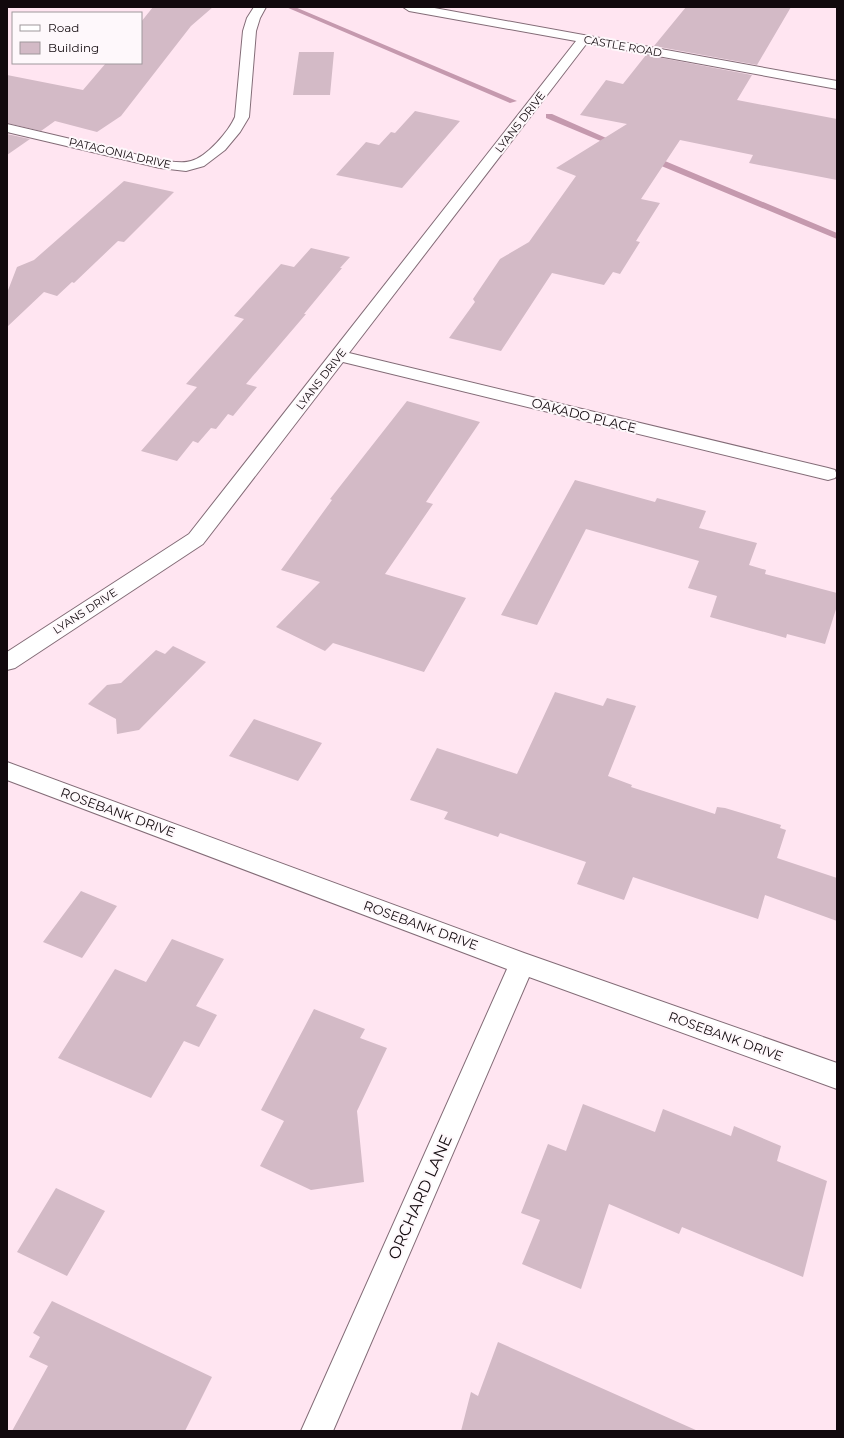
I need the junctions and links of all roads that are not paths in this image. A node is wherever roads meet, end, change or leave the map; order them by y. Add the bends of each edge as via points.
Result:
1 (260, 7) edge
2 (409, 7) edge
3 (584, 39) junction
4 (837, 85) edge
5 (7, 128) edge
6 (339, 356) junction
7 (828, 474) dead end
8 (7, 662) edge
9 (7, 770) edge
10 (522, 963) junction
11 (837, 1076) edge
12 (317, 1431) edge

1 - 5 street, PATAGONIA DRIVE via 254,14 247,46 242,118 228,139 198,165 180,167 160,164
2 - 3 street, CASTLE ROAD
3 - 4 street, CASTLE ROAD
3 - 6 street, LYANS DRIVE
6 - 7 street, OAKADO PLACE
6 - 8 street, LYANS DRIVE via 196,539
9 - 10 street, ROSEBANK DRIVE
10 - 11 street, ROSEBANK DRIVE
10 - 12 street, ORCHARD LANE

